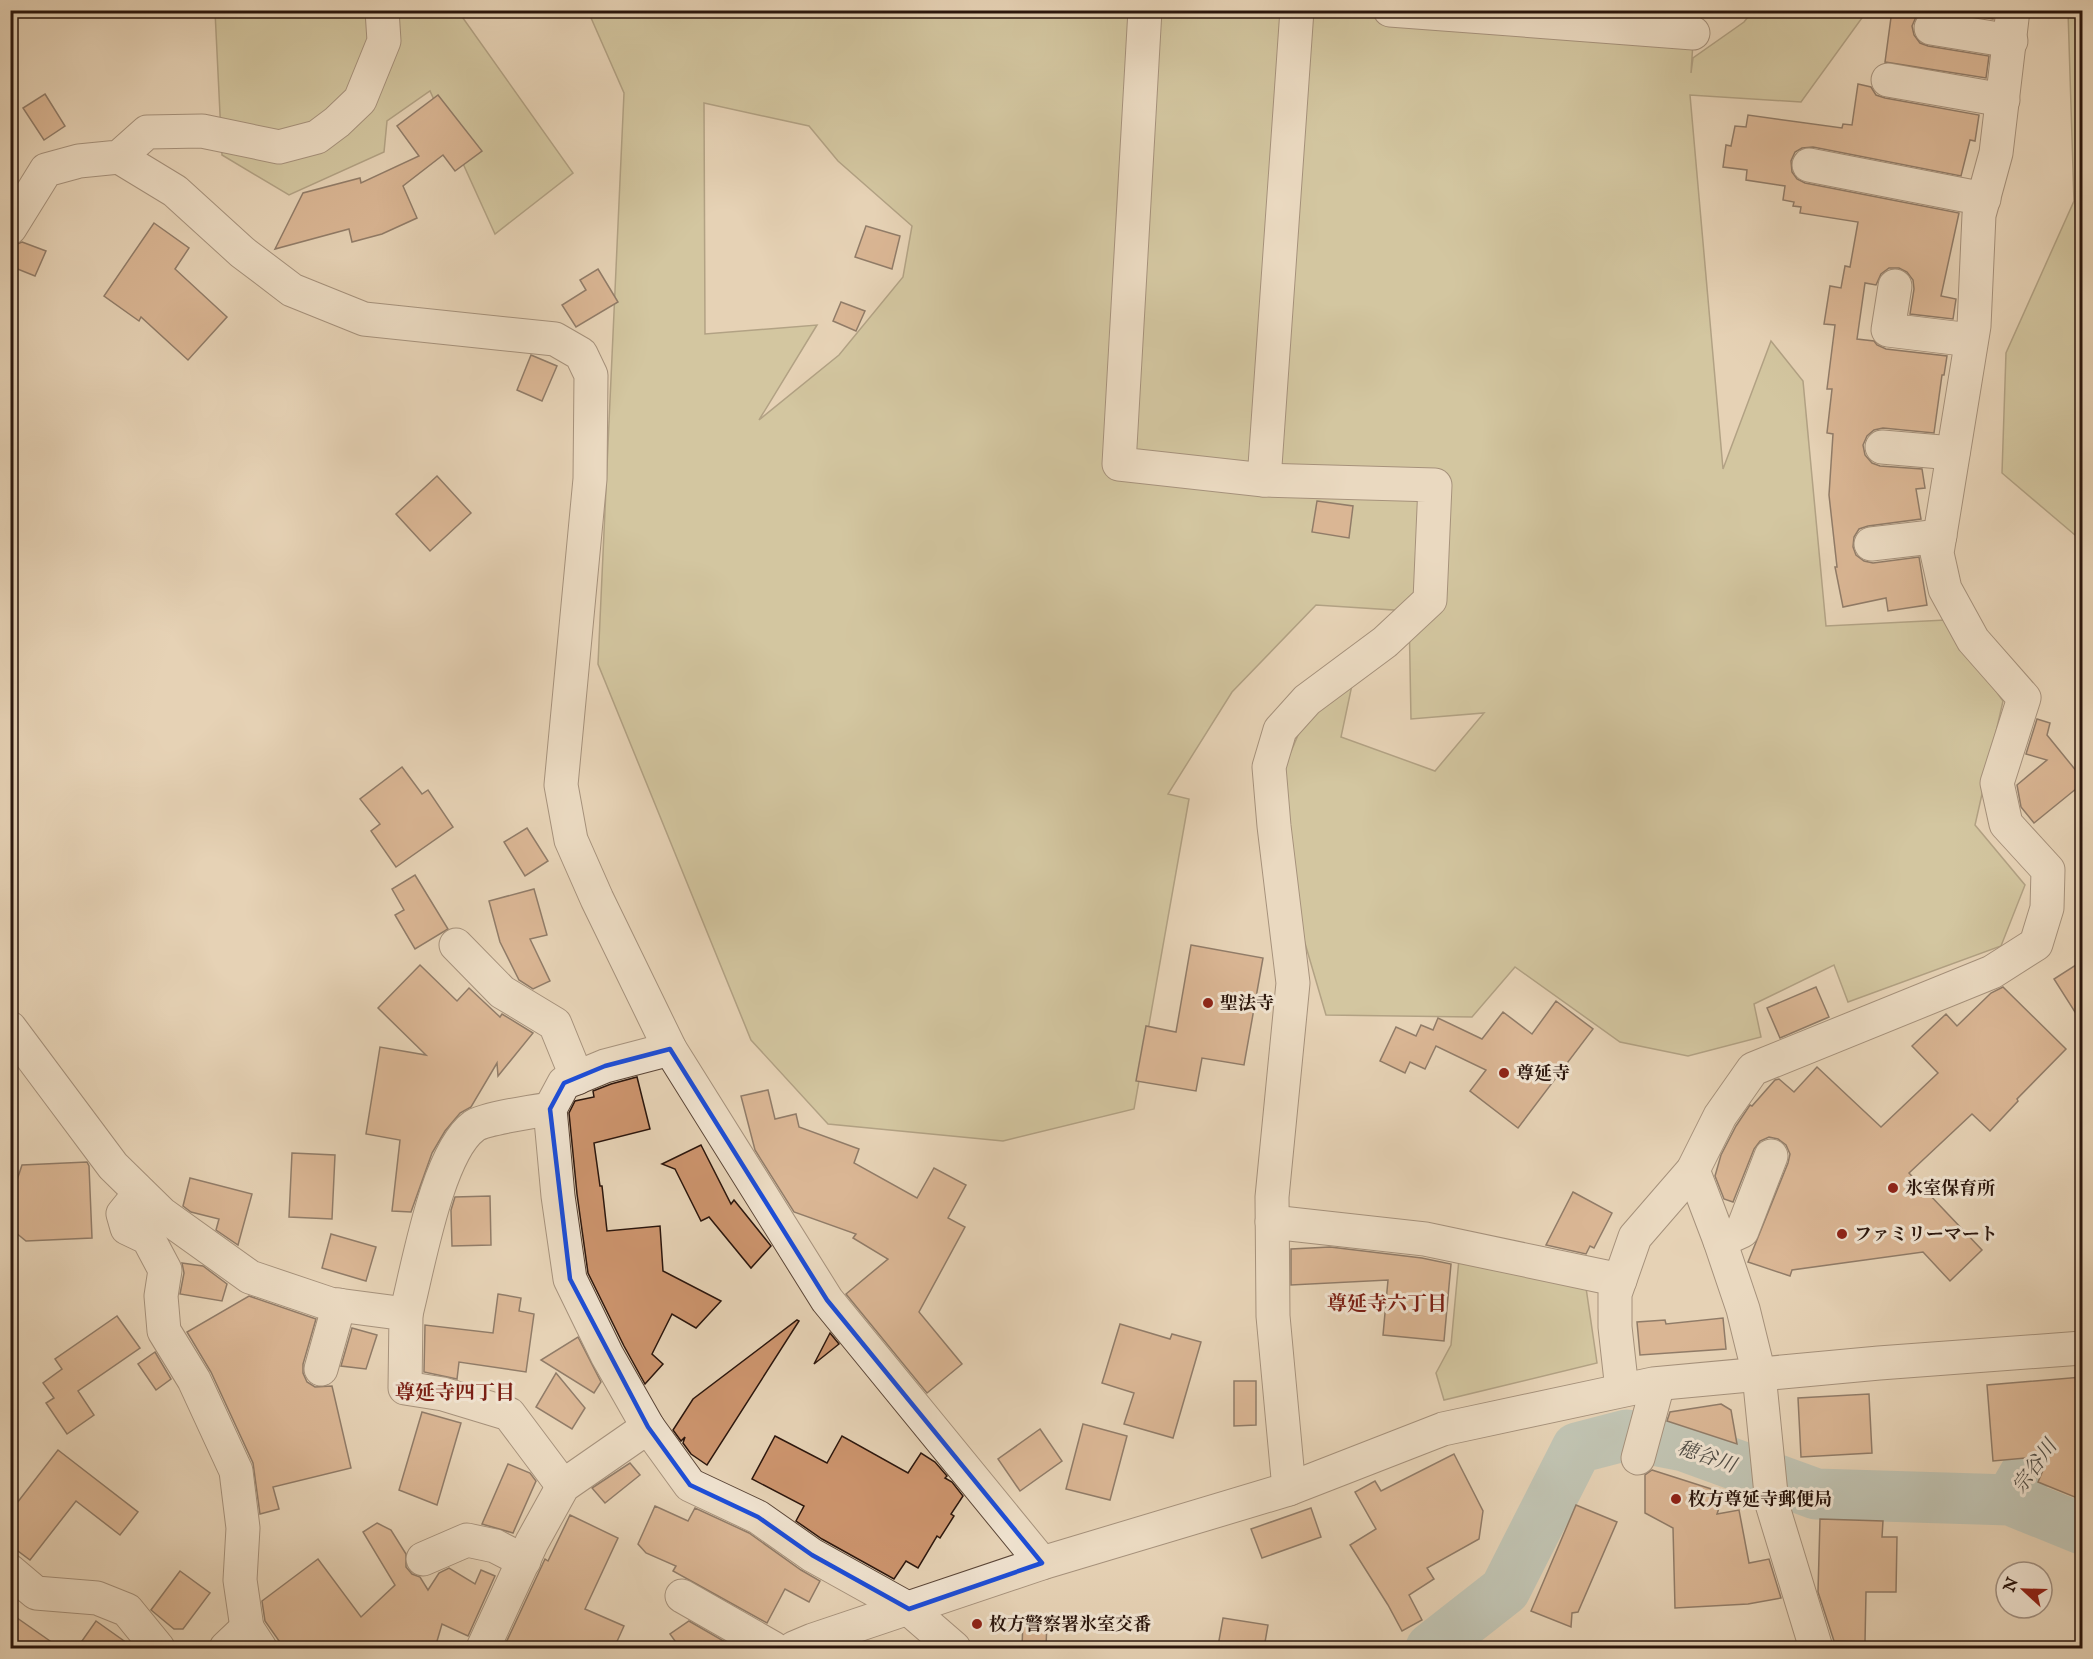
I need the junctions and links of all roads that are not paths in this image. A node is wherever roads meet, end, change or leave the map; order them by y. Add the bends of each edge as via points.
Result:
1 (382, 10) edge
2 (1145, 10) edge
3 (1297, 10) edge
4 (1390, 10) edge
5 (2012, 26) edge
6 (1931, 27) dead end
7 (1693, 33) dead end
8 (1888, 80) dead end
9 (2003, 100) junction
10 (119, 157) junction
11 (1809, 165) dead end
12 (1983, 199) junction
13 (10, 228) edge
14 (1895, 286) dead end
15 (1971, 339) junction
16 (1882, 447) dead end
17 (1953, 453) junction
18 (1264, 480) junction
19 (1940, 536) junction
20 (1871, 544) dead end
21 (456, 945) dead end
22 (10, 1028) edge
23 (670, 1049) junction
24 (577, 1078) junction
25 (550, 1109) junction
26 (1771, 1156) dead end
27 (1693, 1170) junction
28 (140, 1193) junction
29 (1272, 1222) junction
30 (1720, 1241) junction
31 (1620, 1280) junction
32 (339, 1305) junction
33 (406, 1314) junction
34 (2082, 1348) edge
35 (321, 1369) dead end
36 (1759, 1374) junction
37 (1658, 1384) junction
38 (1622, 1390) junction
39 (648, 1427) junction
40 (1638, 1458) dead end
41 (563, 1486) junction
42 (1289, 1489) junction
43 (423, 1559) dead end
44 (524, 1561) junction
45 (1042, 1563) junction
46 (10, 1571) edge
47 (682, 1596) dead end
48 (909, 1609) junction
49 (244, 1642) edge
50 (158, 1648) edge
51 (483, 1648) edge
52 (773, 1648) edge
53 (794, 1648) edge
54 (954, 1648) edge
55 (1816, 1648) edge

1 - 10 street via 384,41 360,100 317,137 279,147 202,131 147,132
2 - 18 street via 1119,464
3 - 18 street
4 - 7 street
5 - 6 street
5 - 9 street
8 - 9 street
9 - 12 street via 1996,153
10 - 13 street via 79,161 46,170
10 - 23 street via 175,191 242,252 292,290 364,319 555,339 581,354 591,375 590,479 561,785 571,840
11 - 12 street
12 - 15 street
14 - 15 street via 1888,330
15 - 17 street
16 - 17 street
17 - 19 street
18 - 29 street via 1435,485 1430,600 1385,642 1307,700 1280,730 1269,767 1293,983
19 - 20 street
19 - 27 street via 1937,553 1945,589 1973,640 2024,698 1997,783 2006,824 2048,870 2047,908 2036,944 1992,972 1753,1069 1720,1116
21 - 24 street via 502,992 555,1024
22 - 28 street via 113,1166
23 - 24 street via 605,1066
23 - 45 street via 827,1300
24 - 25 street via 564,1083
25 - 33 street via 475,1125 457,1144 439,1182
25 - 39 street via 570,1279
26 - 30 street via 1742,1231
27 - 30 street
27 - 31 street via 1635,1237
28 - 32 street via 162,1214 250,1277
28 - 49 street via 123,1214 127,1228 148,1238 165,1270 161,1296 164,1331 194,1380 236,1471 243,1528 240,1580
29 - 31 street via 1425,1239
29 - 42 street via 1273,1316
30 - 36 street
31 - 38 street via 1615,1294 1615,1327
32 - 33 street
32 - 35 street
33 - 41 street via 405,1388 442,1394 509,1414
34 - 36 street
36 - 37 street
36 - 55 street via 1772,1504
37 - 38 street
37 - 40 street
38 - 42 street via 1443,1429
39 - 41 street
39 - 48 street via 690,1485 758,1518 812,1555
41 - 44 street
42 - 45 street
43 - 44 street via 467,1540 495,1546
44 - 51 street
45 - 48 street
46 - 50 street via 36,1593 97,1598 127,1610
47 - 52 street
48 - 53 street
48 - 54 street

